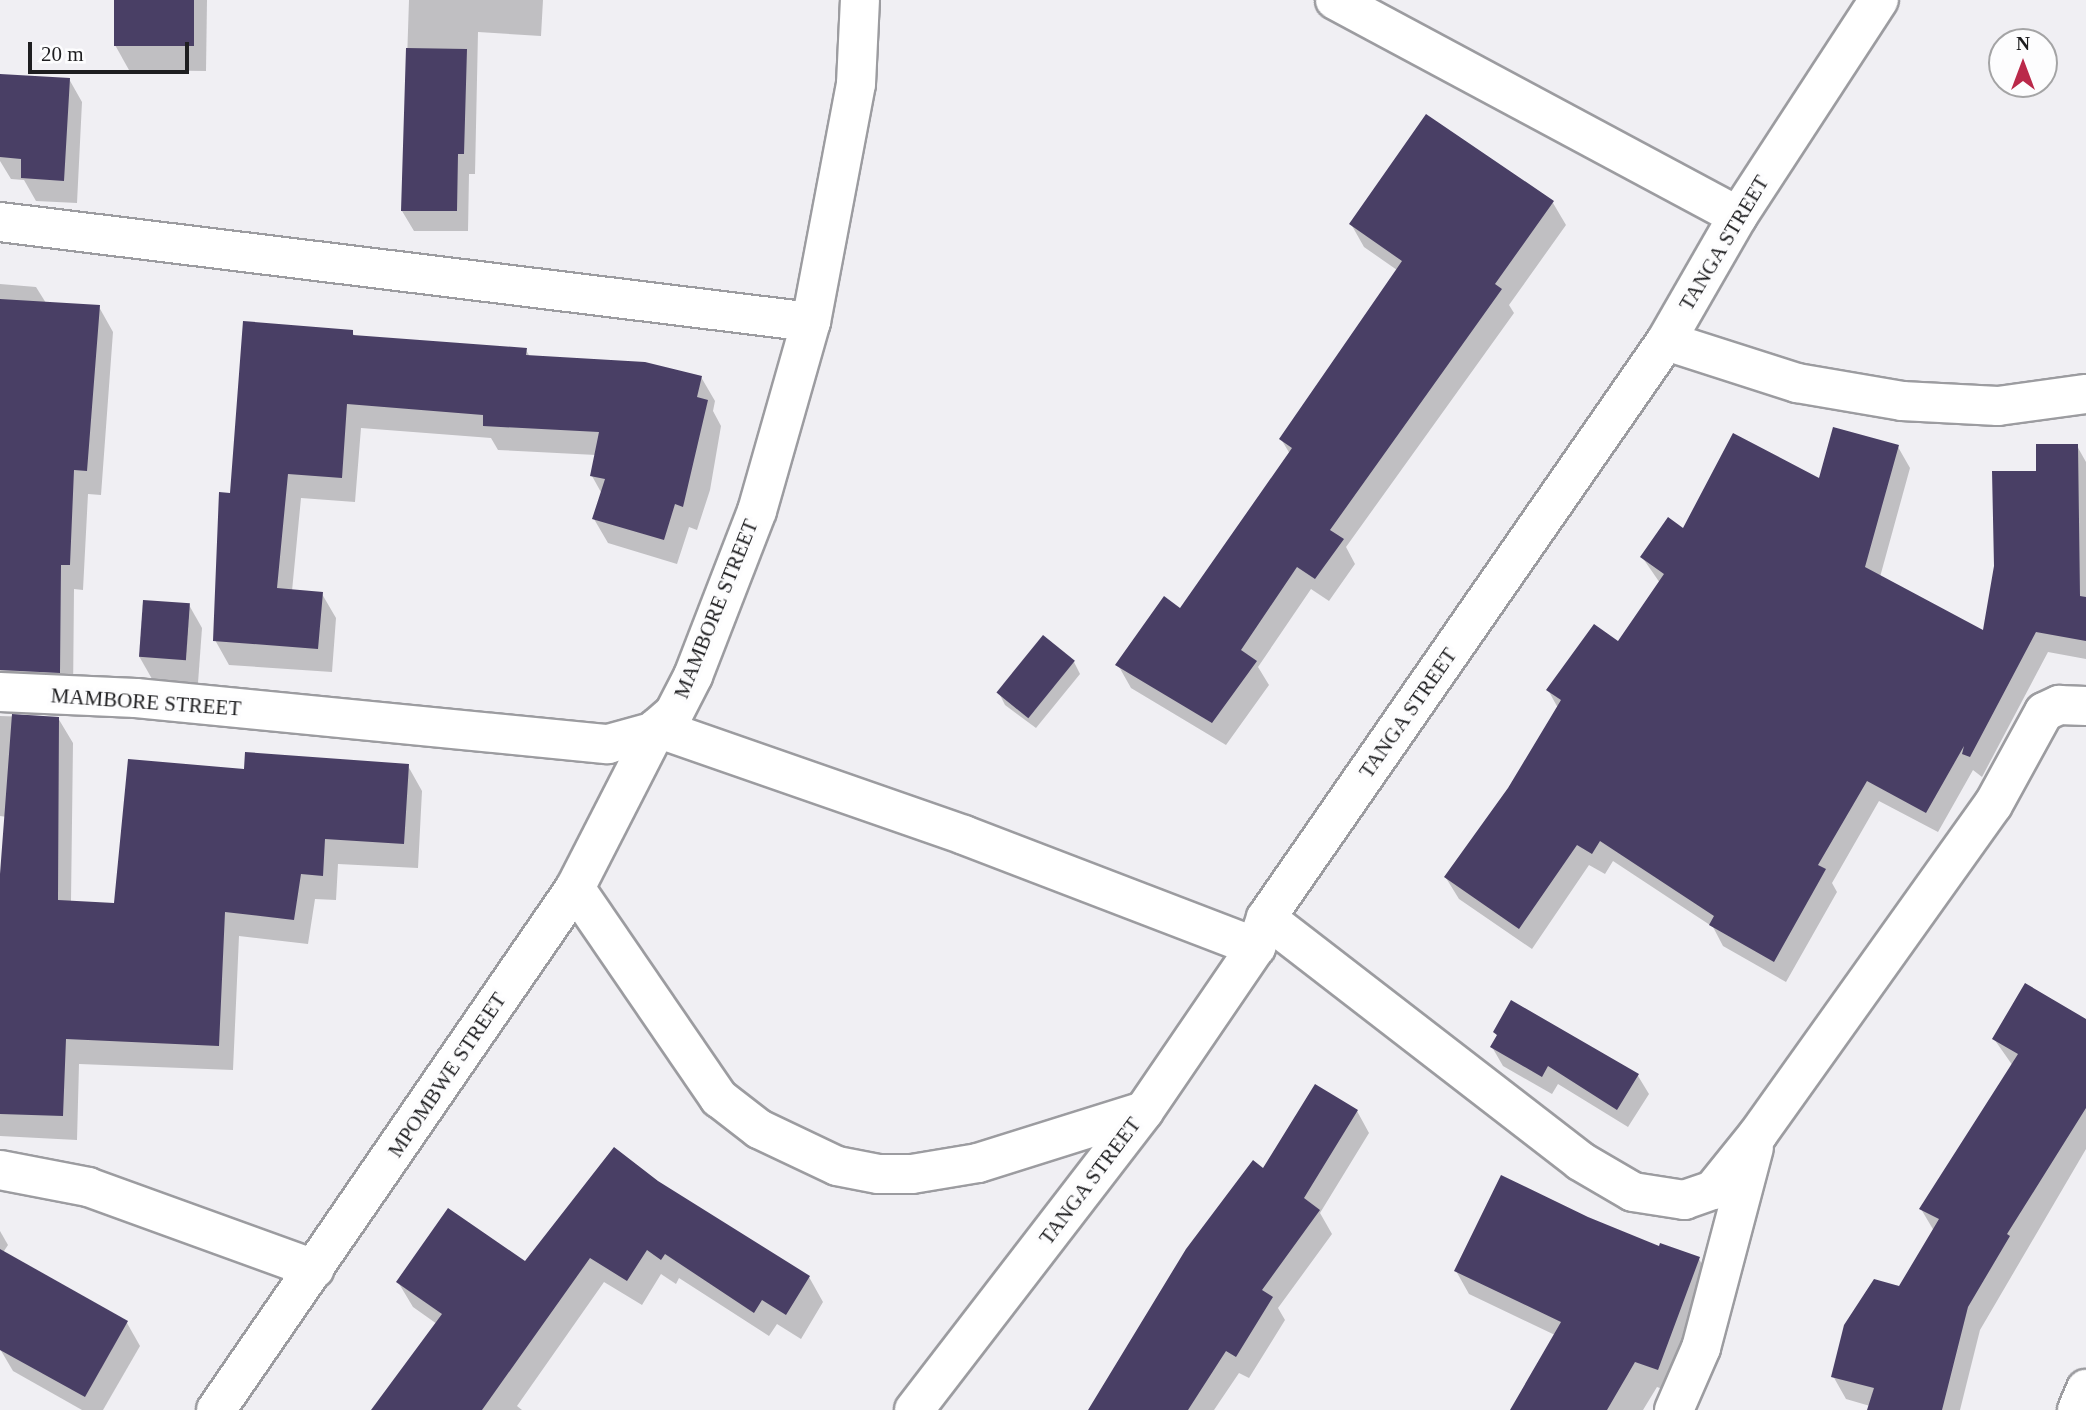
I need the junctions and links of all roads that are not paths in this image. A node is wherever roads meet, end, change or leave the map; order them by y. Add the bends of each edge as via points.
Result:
1 (860, 0) edge
2 (1335, 0) edge
3 (1879, 0) edge
4 (1738, 216) junction
5 (0, 222) edge
6 (811, 322) junction
7 (1666, 341) junction
8 (2086, 394) edge
9 (0, 692) edge
10 (2086, 706) edge
11 (657, 728) junction
12 (575, 888) junction
13 (1261, 932) junction
14 (1144, 1111) junction
15 (1758, 1134) junction
16 (0, 1170) edge
17 (315, 1269) junction
18 (2086, 1389) edge
19 (228, 1407) edge
20 (914, 1410) edge
21 (1674, 1410) edge
22 (2077, 1410) edge

1 - 6 street, MAMBORE STREET via 856,84
2 - 4 street
3 - 4 street, TANGA STREET
4 - 7 street, TANGA STREET
5 - 6 street
6 - 11 street, MAMBORE STREET via 757,511 693,676 674,713
7 - 8 street via 1797,383 1902,401 1998,406
7 - 13 street, TANGA STREET
9 - 11 street, MAMBORE STREET via 136,698 608,744 641,737
10 - 15 street via 2059,705 2044,712 1993,805
11 - 12 street, MPOMBWE STREET
11 - 13 street
12 - 14 street via 719,1098 759,1129 837,1166 878,1174 912,1174 978,1163
12 - 17 street, MPOMBWE STREET
13 - 14 street, TANGA STREET
13 - 15 street via 1580,1161 1633,1192 1684,1199 1713,1190
14 - 20 street, TANGA STREET
15 - 21 street via 1701,1348
16 - 17 street via 88,1187
17 - 19 street, MPOMBWE STREET
18 - 22 street

